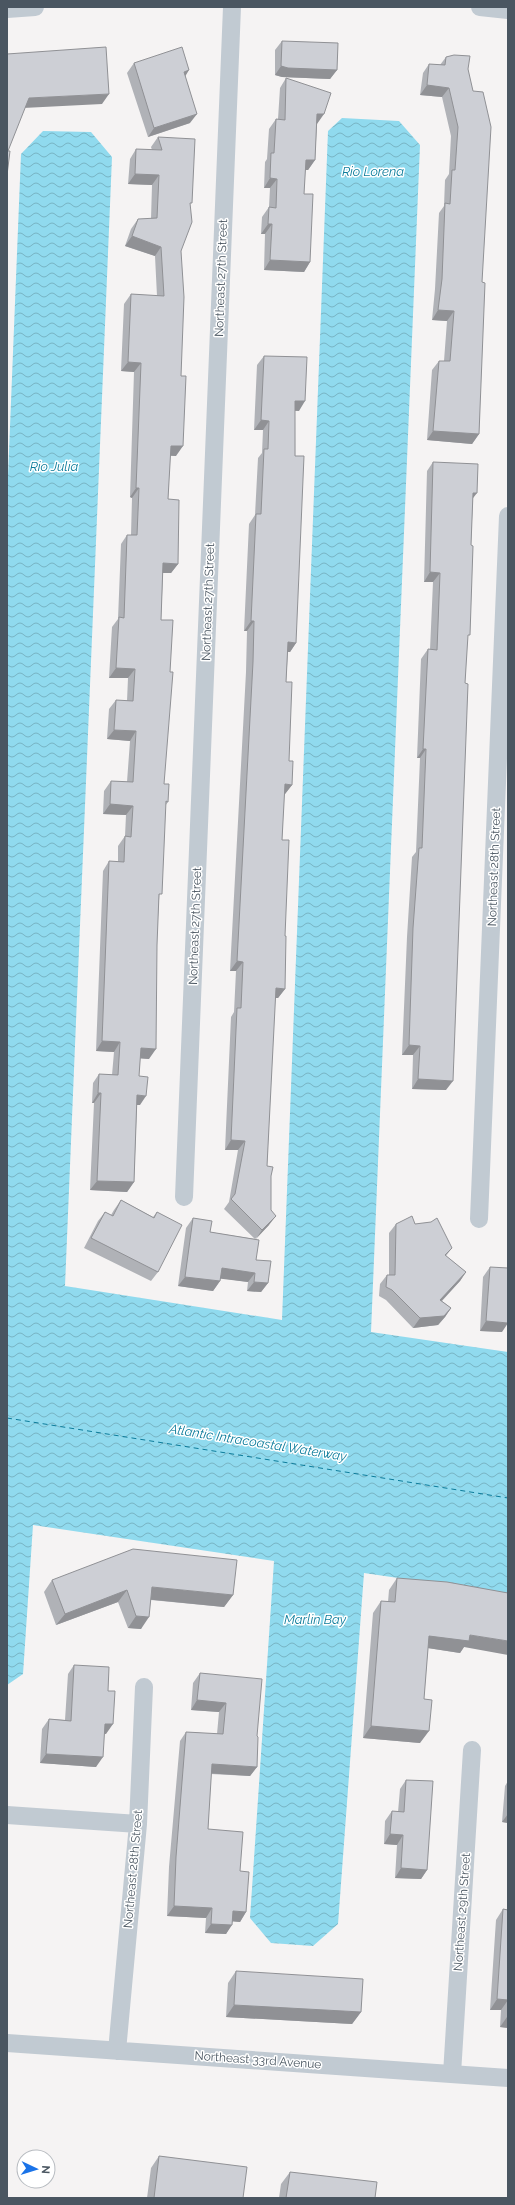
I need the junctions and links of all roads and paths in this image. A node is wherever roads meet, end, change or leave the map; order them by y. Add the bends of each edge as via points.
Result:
1 (35, 7) edge
2 (232, 7) edge
3 (480, 7) edge
4 (7, 9) edge
5 (508, 10) edge
6 (508, 516) edge
7 (184, 1197) dead end
8 (480, 1219) dead end
9 (144, 1686) dead end
10 (472, 1750) dead end
11 (7, 1815) edge
12 (138, 1824) junction
13 (7, 2043) edge
14 (117, 2051) junction
15 (452, 2074) junction
16 (508, 2078) edge

1 - 4 street
2 - 7 street, Northeast 27th Street
3 - 5 street
6 - 8 street, Northeast 28th Street
9 - 12 street, Northeast 28th Street
10 - 15 street, Northeast 29th Street
11 - 12 street
12 - 14 street, Northeast 28th Street
13 - 14 street, Northeast 33rd Avenue
14 - 15 street, Northeast 33rd Avenue
15 - 16 street, Northeast 33rd Avenue

